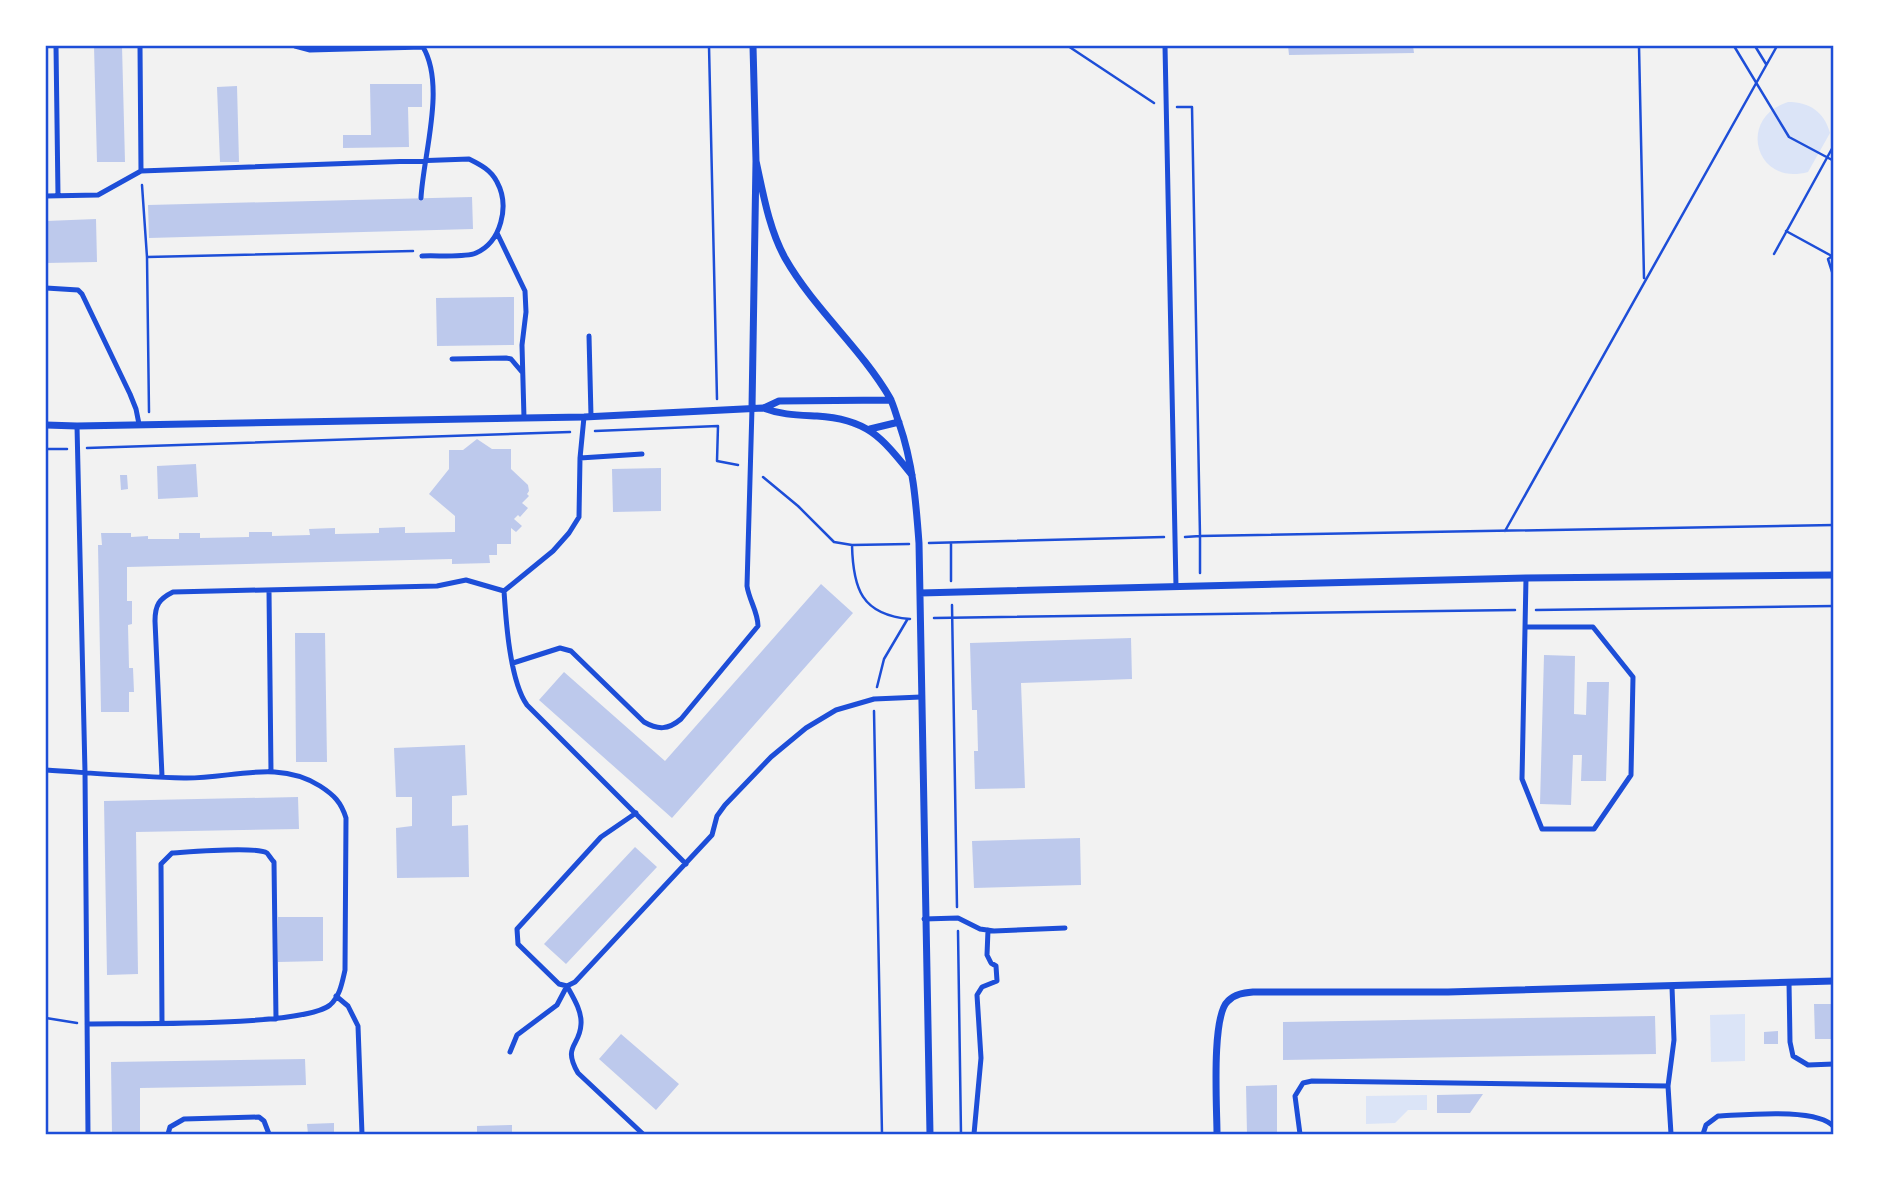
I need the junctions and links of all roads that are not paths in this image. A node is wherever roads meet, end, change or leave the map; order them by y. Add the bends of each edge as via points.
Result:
1 (56, 46) edge
2 (141, 46) edge
3 (295, 46) edge
4 (423, 46) edge
5 (753, 46) edge
6 (1165, 46) edge
7 (425, 160) junction
8 (756, 161) junction
9 (141, 171) junction
10 (46, 196) edge
11 (58, 196) junction
12 (421, 198) dead end
13 (497, 233) junction
14 (422, 253) road end
15 (46, 288) edge
16 (589, 337) dead end
17 (452, 359) dead end
18 (522, 372) junction
19 (891, 400) junction
20 (752, 408) junction
21 (763, 408) junction
22 (588, 416) junction
23 (524, 418) junction
24 (899, 422) junction
25 (139, 424) junction
26 (46, 425) edge
27 (77, 426) junction
28 (870, 429) junction
29 (642, 454) dead end
30 (580, 458) junction
31 (914, 479) junction
32 (1833, 575) edge
33 (1526, 578) junction
34 (1176, 587) junction
35 (269, 591) junction
36 (504, 591) junction
37 (919, 593) junction
38 (1525, 627) junction
39 (513, 663) junction
40 (921, 697) junction
41 (46, 770) edge
42 (85, 772) junction
43 (271, 772) junction
44 (162, 776) junction
45 (636, 814) junction
46 (686, 864) junction
47 (924, 919) junction
48 (1065, 928) dead end
49 (988, 930) junction
50 (1833, 981) edge
51 (1789, 982) junction
52 (567, 986) junction
53 (1672, 987) junction
54 (336, 996) junction
55 (276, 1019) junction
56 (162, 1023) junction
57 (88, 1024) junction
58 (510, 1052) dead end
59 (1833, 1065) edge
60 (1668, 1086) junction
61 (1833, 1127) edge
62 (88, 1135) edge
63 (168, 1135) edge
64 (269, 1135) edge
65 (362, 1135) edge
66 (643, 1135) edge
67 (930, 1135) edge
68 (974, 1135) edge
69 (1217, 1135) edge
70 (1300, 1135) edge
71 (1671, 1135) edge
72 (1703, 1135) edge

1 - 11 lane
2 - 9 lane
3 - 4 lane via 310,50
4 - 7 lane via 431,89 431,137
5 - 8 street
6 - 34 lane
7 - 9 lane
7 - 12 lane
7 - 13 lane via 469,159 485,167 502,196
8 - 19 street via 784,257
8 - 20 street
9 - 11 lane via 98,195
10 - 11 lane
13 - 14 lane via 474,254
13 - 18 lane via 525,291
15 - 25 lane via 82,294 130,394
16 - 22 lane
17 - 18 lane via 506,358
18 - 23 lane
19 - 21 street via 779,401
19 - 24 street
20 - 21 street
20 - 22 street
20 - 39 lane via 747,586 758,626 681,719 665,729 644,722 571,651 560,648
21 - 28 street via 779,414 833,417
22 - 23 street
22 - 30 lane
23 - 25 street
24 - 28 street
24 - 31 street
25 - 27 street
26 - 27 street
27 - 42 lane
28 - 31 street
29 - 30 lane
30 - 36 lane via 579,517 553,551
31 - 37 street
32 - 33 street
33 - 34 street
33 - 38 lane
34 - 37 street
35 - 36 lane via 437,586 466,580
35 - 43 lane
35 - 44 lane via 173,592 158,603
36 - 39 lane
37 - 40 street
38 - 38 lane via 1521,779 1542,829 1594,829 1631,775 1633,677 1593,627
39 - 45 lane via 527,705
40 - 46 lane via 874,699 836,710 806,728 725,805 712,835
40 - 47 street
41 - 42 lane
42 - 44 lane
42 - 57 lane
43 - 44 lane
43 - 54 lane via 297,775 318,786 341,804 346,818 345,971
45 - 46 lane
45 - 52 lane via 601,837 517,929 518,944
46 - 52 lane
47 - 49 lane via 958,918
47 - 67 street
48 - 49 lane
49 - 68 lane via 987,955 998,973 997,981 982,987 977,995 981,1058
50 - 51 street
51 - 53 street
51 - 59 lane via 1793,1056 1808,1065
52 - 58 lane via 557,1005 517,1035
52 - 66 lane via 581,1025 571,1047 571,1061
53 - 60 lane via 1674,1040
53 - 69 street via 1237,995 1225,1002 1219,1020
54 - 55 lane via 315,1012
54 - 65 lane via 348,1006 358,1026
55 - 56 lane
55 - 56 lane via 274,862 258,850 211,851 172,853 160,870
56 - 57 lane
57 - 62 lane
60 - 70 lane via 1311,1081 1303,1083 1295,1096
60 - 71 lane
61 - 72 lane via 1810,1115 1718,1116 1706,1125
63 - 64 lane via 170,1127 184,1119 259,1117

